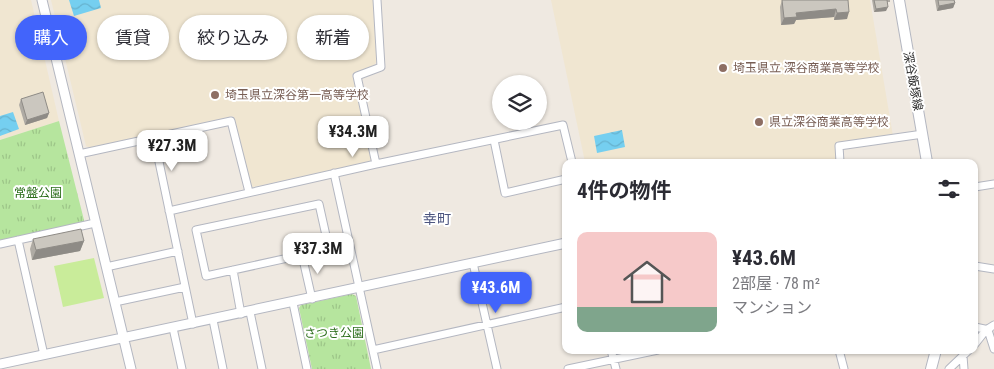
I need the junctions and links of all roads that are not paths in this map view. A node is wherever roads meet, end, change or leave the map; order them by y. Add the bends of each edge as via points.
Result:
1 (42, 0) edge
2 (377, 0) edge
3 (899, 0) edge
4 (923, 134) junction
5 (154, 138) junction
6 (494, 140) junction
7 (79, 154) junction
8 (571, 159) edge
9 (840, 159) edge
10 (927, 159) edge
11 (376, 164) junction
12 (334, 174) junction
13 (562, 180) edge
14 (994, 184) edge
15 (978, 187) edge
16 (249, 192) junction
17 (169, 210) junction
18 (95, 223) junction
19 (18, 240) junction
20 (0, 244) edge
21 (562, 244) edge
22 (178, 250) junction
23 (302, 255) junction
24 (473, 263) junction
25 (978, 266) edge
26 (106, 267) junction
27 (994, 269) edge
28 (233, 270) junction
29 (185, 287) junction
30 (360, 289) junction
31 (312, 299) junction
32 (115, 302) junction
33 (293, 303) junction
34 (562, 308) edge
35 (246, 313) junction
36 (213, 320) junction
37 (193, 324) junction
38 (487, 325) junction
39 (978, 327) edge
40 (173, 328) junction
41 (991, 329) edge
42 (124, 339) junction
43 (978, 341) edge
44 (994, 349) edge
45 (373, 350) junction
46 (613, 354) edge
47 (640, 354) edge
48 (841, 354) edge
49 (935, 354) edge
50 (44, 355) junction
51 (963, 356) joint
52 (614, 360) junction
53 (0, 364) edge
54 (307, 368) edge
55 (131, 369) edge
56 (182, 369) edge
57 (223, 369) edge
58 (262, 369) edge
59 (298, 369) edge
60 (377, 369) edge
61 (497, 369) edge
62 (568, 369) edge
63 (616, 369) edge
64 (844, 369) edge
65 (931, 369) edge
66 (950, 369) edge
67 (964, 369) edge

1 - 7 street
2 - 11 street via 381,67 357,76
3 - 4 main road, 深谷飯塚線
4 - 9 street via 839,146
4 - 10 main road, 深谷飯塚線
5 - 7 street
5 - 16 street via 231,121
5 - 17 street
6 - 8 street via 563,125
6 - 11 street
6 - 13 street via 505,193
7 - 18 street
11 - 12 street
12 - 16 street
12 - 30 street
14 - 15 street
16 - 17 street
17 - 22 street
18 - 19 street
18 - 26 street
19 - 20 street
19 - 50 street
21 - 24 street
22 - 26 street
22 - 29 street
23 - 28 street
23 - 28 street via 329,249 319,204 196,230 206,276
23 - 31 street
24 - 30 street
24 - 38 street
25 - 27 street
26 - 32 street
28 - 35 street
29 - 32 street
29 - 37 street
30 - 31 street
30 - 45 street
31 - 33 street
32 - 42 street
33 - 35 street
33 - 54 street
34 - 38 street
35 - 36 street
35 - 58 street
36 - 37 street
36 - 57 street
37 - 40 street
38 - 45 street
38 - 61 street
39 - 41 street
40 - 42 street
40 - 56 street
41 - 43 street
41 - 44 street
42 - 50 street
42 - 55 street
45 - 60 street
46 - 52 street
47 - 52 street
48 - 64 street
49 - 65 main road
50 - 53 street
51 - 66 street
51 - 67 street
52 - 62 street
52 - 63 street
54 - 59 street

